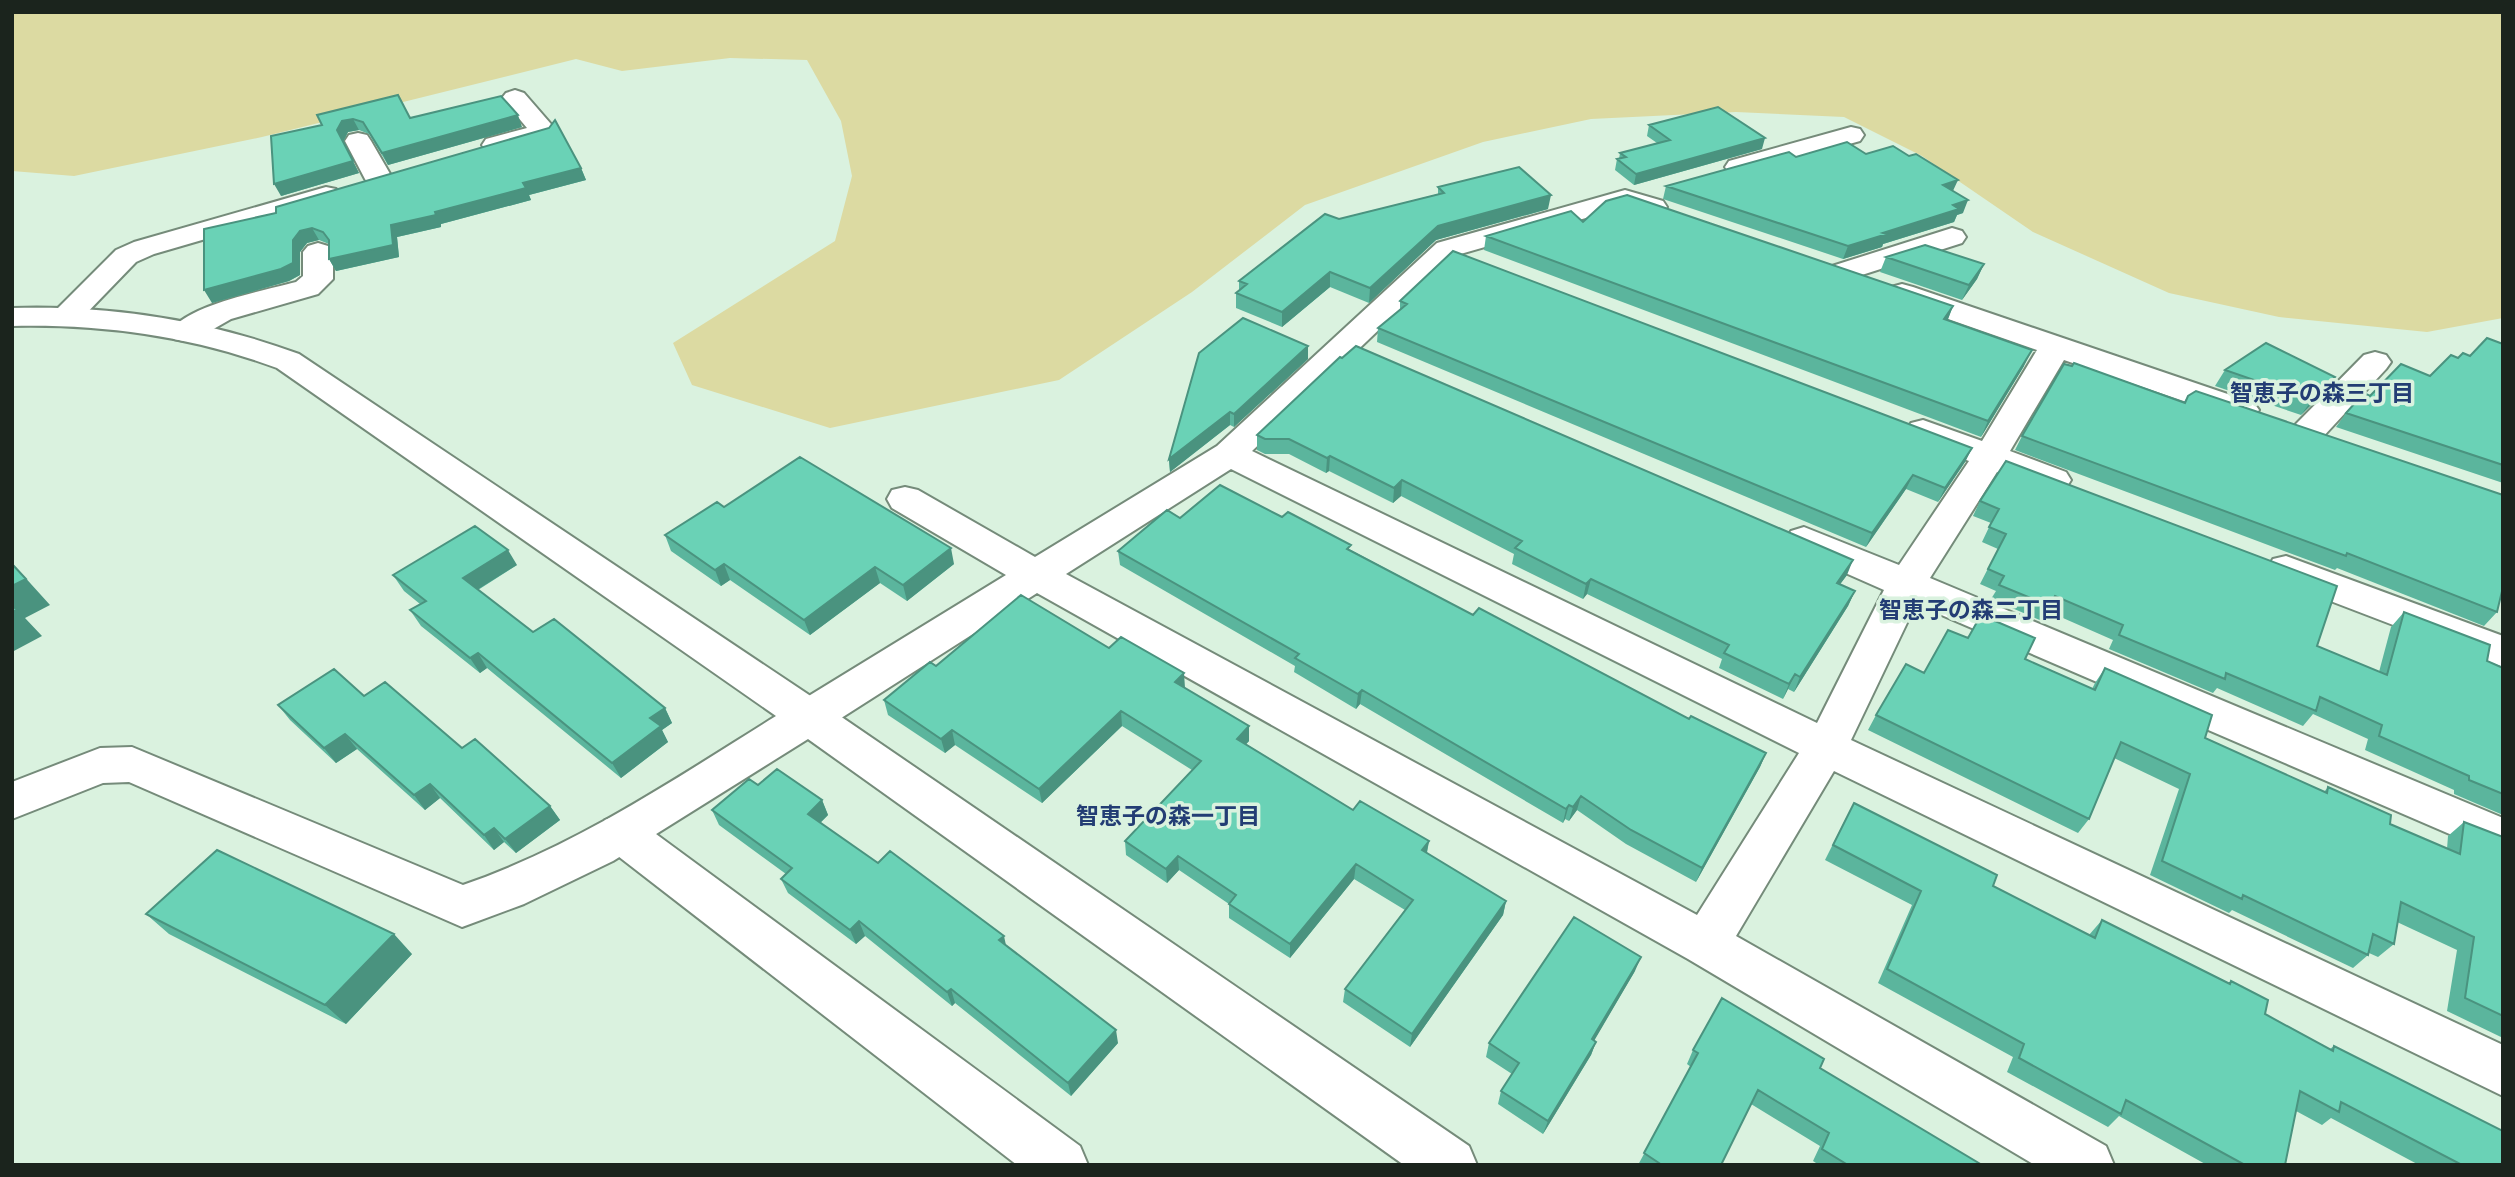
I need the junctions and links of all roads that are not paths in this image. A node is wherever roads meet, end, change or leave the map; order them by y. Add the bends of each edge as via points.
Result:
1 (515, 98) dead end
2 (1852, 135) dead end
3 (358, 141) edge
4 (468, 153) edge
5 (1718, 172) edge
6 (1671, 201) edge
7 (1952, 237) dead end
8 (1447, 249) junction
9 (318, 252) dead end
10 (1498, 269) edge
11 (67, 315) junction
12 (12, 317) edge
13 (185, 332) junction
14 (1349, 344) junction
15 (2056, 346) junction
16 (1387, 360) edge
17 (2375, 362) dead end
18 (1900, 422) edge
19 (1229, 454) junction
20 (1990, 456) junction
21 (2080, 491) edge
22 (905, 499) dead end
23 (1767, 524) edge
24 (2259, 559) edge
25 (1034, 574) junction
26 (1906, 585) junction
27 (2503, 652) edge
28 (809, 718) junction
29 (1826, 747) junction
30 (12, 801) edge
31 (621, 833) junction
32 (2503, 838) edge
33 (1704, 944) junction
34 (2503, 1071) edge
35 (1061, 1165) edge
36 (1450, 1165) edge
37 (2087, 1165) edge

1 - 4 street via 544,131
2 - 5 street
3 - 11 street via 392,175 144,247 126,256
6 - 8 street via 1625,198
7 - 15 street via 1830,268
8 - 10 street
8 - 14 street
9 - 13 street via 318,279 307,288 220,312
11 - 12 street
11 - 13 street
13 - 28 street via 256,348 314,376
14 - 16 street
14 - 19 street
15 - 17 street via 2299,429
15 - 20 street
18 - 20 street
19 - 25 street
19 - 29 street
20 - 21 street
20 - 26 street
22 - 25 street
23 - 26 street
24 - 27 street
25 - 28 street
25 - 33 street
26 - 29 street
26 - 32 street
28 - 31 street
28 - 36 street
29 - 33 street
29 - 34 street
30 - 31 street via 100,766 132,764 463,905 495,896
31 - 35 street
33 - 37 street

